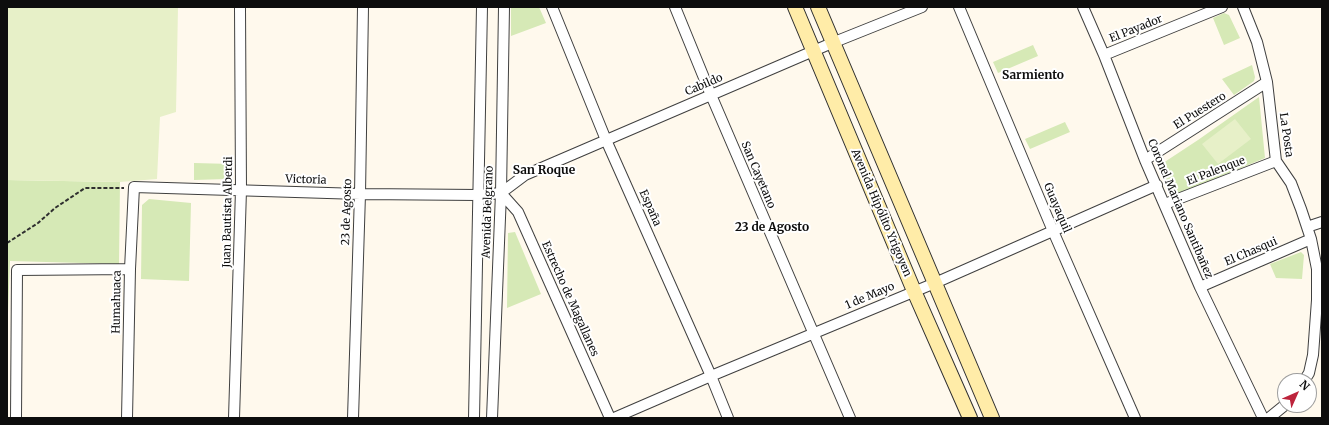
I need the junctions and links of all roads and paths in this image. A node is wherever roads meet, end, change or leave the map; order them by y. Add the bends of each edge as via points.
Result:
1 (240, 7) edge
2 (363, 7) edge
3 (482, 7) edge
4 (504, 7) edge
5 (552, 7) edge
6 (675, 7) edge
7 (795, 7) edge
8 (818, 7) edge
9 (922, 7) edge
10 (959, 7) edge
11 (1083, 7) edge
12 (1222, 7) edge
13 (1243, 7) edge
14 (832, 43) junction
15 (814, 51) junction
16 (1104, 55) junction
17 (1267, 82) junction
18 (711, 95) junction
19 (606, 140) junction
20 (1145, 160) junction
21 (1276, 161) junction
22 (1157, 185) junction
23 (134, 187) junction
24 (241, 190) junction
25 (501, 193) junction
26 (360, 194) junction
27 (478, 195) junction
28 (1165, 204) junction
29 (1322, 222) edge
30 (1307, 227) junction
31 (1054, 231) junction
32 (1312, 239) junction
33 (7, 243) edge
34 (130, 269) junction
35 (935, 283) junction
36 (1200, 287) junction
37 (914, 291) junction
38 (1318, 326) edge
39 (813, 334) junction
40 (1309, 373) edge
41 (711, 376) junction
42 (1277, 412) edge
43 (16, 418) edge
44 (127, 418) edge
45 (234, 418) edge
46 (353, 418) edge
47 (474, 418) edge
48 (492, 418) edge
49 (610, 418) edge
50 (614, 418) edge
51 (728, 418) edge
52 (850, 418) edge
53 (970, 418) edge
54 (992, 418) edge
55 (1135, 418) edge
56 (1263, 418) edge
57 (1269, 418) edge

1 - 24 street, Juan Bautista Alberdi
2 - 26 street, 23 de Agosto
3 - 27 street, Avenida Belgrano
4 - 25 street, Avenida Belgrano
5 - 19 street, España
6 - 18 street, San Cayetano
7 - 15 street, Avenida Hipólito Yrigoyen
8 - 14 street, Avenida Hipólito Yrigoyen
9 - 14 street, Cabildo
10 - 31 street, Guayaquil
11 - 16 street, Coronel Mariano Santibañez
12 - 16 street, El Payador
13 - 17 street, La Posta via 1257,42
14 - 15 street, Cabildo
14 - 35 street, Avenida Hipólito Yrigoyen
15 - 18 street, Cabildo
15 - 37 street, Avenida Hipólito Yrigoyen
16 - 20 street, Coronel Mariano Santibañez
17 - 20 street, El Puestero
17 - 21 street, La Posta
18 - 19 street, Cabildo
18 - 39 street, San Cayetano
19 - 25 street, Cabildo via 525,175
19 - 41 street, España
20 - 22 street, Coronel Mariano Santibañez
21 - 28 street, El Palenque
21 - 30 street, La Posta via 1291,183
22 - 28 street, Coronel Mariano Santibañez
22 - 31 street, 1 de Mayo
23 - 24 street, Victoria
23 - 33 path via 85,188
23 - 34 street, Humahuaca
24 - 26 street, Victoria
24 - 45 street, Juan Bautista Alberdi
25 - 27 street, Victoria
25 - 48 street, Avenida Belgrano
25 - 49 street, Estrecho de Magallanes via 518,212
26 - 27 street, Victoria
26 - 46 street, 23 de Agosto
27 - 47 street, Avenida Belgrano
28 - 36 street, Coronel Mariano Santibañez
29 - 30 street
30 - 32 street, La Posta
31 - 35 street, 1 de Mayo
31 - 55 street, Guayaquil
32 - 36 street, El Chasqui
32 - 38 street, La Posta via 1317,269
34 - 43 street via 17,270
34 - 44 street, Humahuaca
35 - 37 street, 1 de Mayo
35 - 54 street, Avenida Hipólito Yrigoyen
36 - 56 street, Coronel Mariano Santibañez
37 - 39 street, 1 de Mayo
37 - 53 street, Avenida Hipólito Yrigoyen
38 - 40 street, La Posta
39 - 41 street, 1 de Mayo
39 - 52 street, San Cayetano
41 - 50 street, 1 de Mayo
41 - 51 street, España
42 - 57 street

